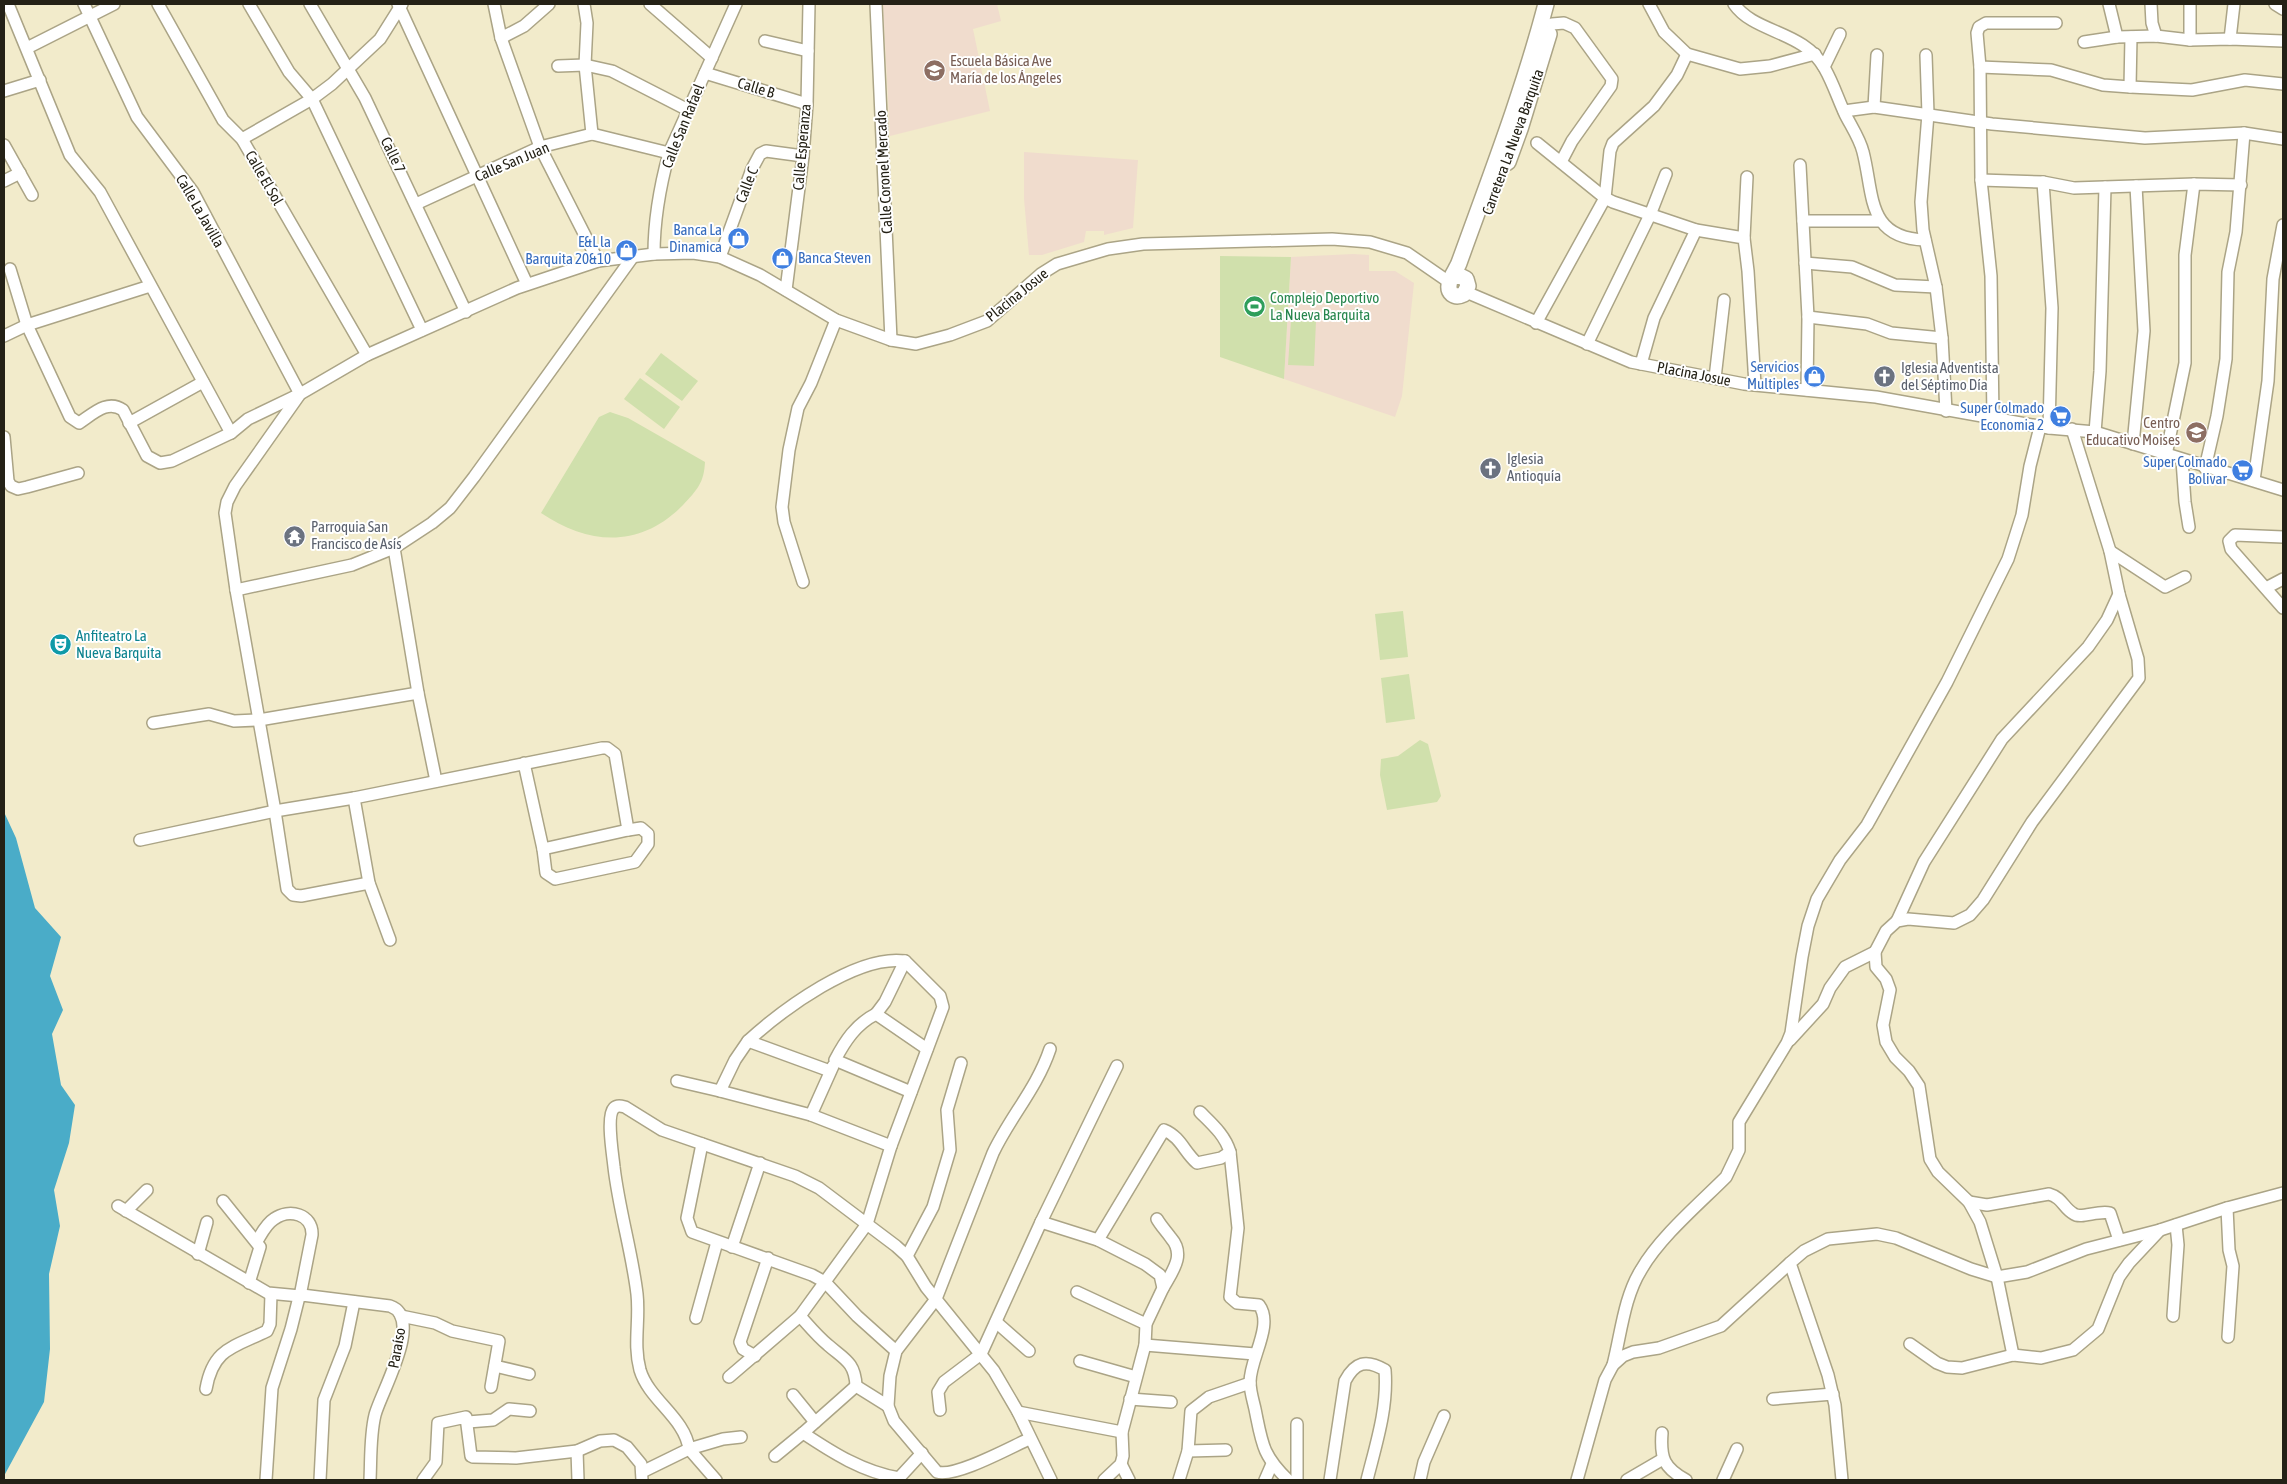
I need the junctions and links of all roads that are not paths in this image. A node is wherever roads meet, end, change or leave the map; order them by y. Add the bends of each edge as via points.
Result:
1 (8, 4) edge
2 (84, 4) edge
3 (114, 4) edge
4 (158, 4) edge
5 (249, 4) edge
6 (310, 4) edge
7 (400, 4) edge
8 (494, 4) edge
9 (549, 4) edge
10 (584, 4) edge
11 (650, 4) edge
12 (736, 4) edge
13 (809, 4) edge
14 (876, 4) edge
15 (1546, 4) edge
16 (1557, 4) edge
17 (1648, 4) edge
18 (2109, 4) edge
19 (2151, 4) edge
20 (2190, 4) edge
21 (2234, 4) edge
22 (2275, 4) edge
23 (1737, 5) edge
24 (2283, 9) edge
25 (89, 18) junction
26 (1552, 24) junction
27 (2056, 24) dead end
28 (1840, 34) dead end
29 (2156, 36) junction
30 (2117, 37) junction
31 (2131, 37) junction
32 (500, 38) junction
33 (2230, 39) junction
34 (2190, 40) junction
35 (765, 41) dead end
36 (2283, 41) edge
37 (2084, 42) dead end
38 (28, 48) junction
39 (808, 51) junction
40 (1687, 54) junction
41 (1815, 54) junction
42 (1878, 55) dead end
43 (1926, 55) dead end
44 (712, 58) junction
45 (585, 64) junction
46 (558, 66) dead end
47 (1824, 67) junction
48 (1980, 67) junction
49 (347, 70) junction
50 (705, 73) junction
51 (40, 80) junction
52 (2283, 84) edge
53 (2130, 87) junction
54 (4, 91) edge
55 (312, 99) junction
56 (807, 104) junction
57 (1874, 107) junction
58 (688, 110) junction
59 (1844, 111) junction
60 (1928, 114) junction
61 (1980, 121) junction
62 (2244, 133) junction
63 (592, 134) junction
64 (242, 139) junction
65 (2283, 139) edge
66 (1537, 143) dead end
67 (4, 145) edge
68 (540, 147) junction
69 (669, 153) junction
70 (803, 156) junction
71 (1561, 162) junction
72 (1800, 165) dead end
73 (20, 173) junction
74 (1666, 174) dead end
75 (477, 177) junction
76 (1747, 177) dead end
77 (1981, 180) junction
78 (4, 181) edge
79 (2043, 182) junction
80 (2194, 184) junction
81 (2241, 184) junction
82 (2136, 186) junction
83 (2105, 187) junction
84 (32, 195) dead end
85 (1605, 198) junction
86 (416, 204) junction
87 (1650, 215) junction
88 (1803, 221) junction
89 (1880, 221) junction
90 (2283, 225) edge
91 (1696, 230) junction
92 (1744, 238) junction
93 (1925, 240) junction
94 (654, 254) junction
95 (720, 257) junction
96 (632, 258) junction
97 (598, 261) junction
98 (1805, 263) junction
99 (10, 269) dead end
100 (1458, 282) junction
101 (527, 284) junction
102 (150, 286) junction
103 (1936, 287) junction
104 (786, 290) junction
105 (1724, 300) dead end
106 (466, 312) junction
107 (1808, 317) junction
108 (836, 320) junction
109 (1536, 323) junction
110 (27, 324) junction
111 (422, 330) junction
112 (4, 336) edge
113 (1942, 338) junction
114 (891, 340) junction
115 (1587, 344) junction
116 (366, 355) junction
117 (1641, 364) junction
118 (1715, 378) junction
119 (203, 382) junction
120 (1755, 385) junction
121 (1807, 390) junction
122 (300, 394) junction
123 (1946, 411) junction
124 (1993, 419) junction
125 (129, 423) junction
126 (2044, 428) junction
127 (2072, 429) junction
128 (2095, 432) junction
129 (231, 433) junction
130 (4, 437) edge
131 (2133, 444) junction
132 (2166, 455) junction
133 (2182, 460) junction
134 (2206, 468) junction
135 (78, 473) dead end
136 (2254, 480) junction
137 (2283, 490) edge
138 (2189, 527) dead end
139 (2283, 537) edge
140 (394, 548) junction
141 (2110, 551) junction
142 (2185, 576) dead end
143 (2283, 578) edge
144 (803, 582) dead end
145 (2266, 588) junction
146 (236, 590) junction
147 (2119, 594) junction
148 (2283, 608) edge
149 (418, 692) junction
150 (259, 720) junction
151 (153, 723) dead end
152 (524, 763) junction
153 (436, 782) junction
154 (354, 798) junction
155 (275, 811) junction
156 (628, 830) junction
157 (140, 840) dead end
158 (543, 849) junction
159 (369, 883) junction
160 (1897, 921) junction
161 (390, 940) dead end
162 (1875, 952) junction
163 (905, 961) junction
164 (876, 1014) junction
165 (748, 1041) junction
166 (1787, 1043) junction
167 (927, 1049) junction
168 (1050, 1049) dead end
169 (835, 1060) junction
170 (961, 1063) dead end
171 (1117, 1066) dead end
172 (830, 1071) junction
173 (678, 1081) dead end
174 (720, 1091) junction
175 (911, 1092) junction
176 (1200, 1112) dead end
177 (811, 1116) junction
178 (702, 1144) junction
179 (891, 1146) junction
180 (1230, 1152) junction
181 (760, 1163) junction
182 (147, 1190) dead end
183 (2283, 1193) edge
184 (223, 1201) dead end
185 (1969, 1202) junction
186 (2227, 1208) junction
187 (1157, 1219) dead end
188 (207, 1222) dead end
189 (1041, 1222) junction
190 (867, 1224) junction
191 (2176, 1225) junction
192 (2160, 1230) junction
193 (1098, 1240) junction
194 (2119, 1240) junction
195 (257, 1241) junction
196 (716, 1242) junction
197 (732, 1247) junction
198 (198, 1254) junction
199 (907, 1256) junction
200 (768, 1258) junction
201 (1790, 1263) junction
202 (1997, 1276) junction
203 (825, 1282) junction
204 (250, 1284) junction
205 (1163, 1288) junction
206 (1077, 1292) dead end
207 (271, 1294) junction
208 (301, 1295) junction
209 (936, 1298) junction
210 (354, 1302) junction
211 (401, 1316) junction
212 (800, 1316) junction
213 (2173, 1316) dead end
214 (696, 1318) dead end
215 (996, 1322) junction
216 (1146, 1324) junction
217 (2228, 1337) dead end
218 (1910, 1344) dead end
219 (1145, 1345) junction
220 (896, 1350) junction
221 (1029, 1351) dead end
222 (981, 1354) junction
223 (1255, 1354) junction
224 (2013, 1355) junction
225 (755, 1356) junction
226 (1080, 1361) dead end
227 (1614, 1365) junction
228 (495, 1366) junction
229 (529, 1374) dead end
230 (730, 1377) dead end
231 (1136, 1377) junction
232 (1250, 1383) junction
233 (856, 1386) junction
234 (491, 1387) dead end
235 (206, 1389) dead end
236 (1832, 1394) junction
237 (793, 1395) dead end
238 (1773, 1399) dead end
239 (1130, 1400) junction
240 (1171, 1402) dead end
241 (888, 1406) junction
242 (940, 1410) dead end
243 (530, 1411) dead end
244 (1018, 1412) junction
245 (1444, 1416) dead end
246 (468, 1422) junction
247 (814, 1422) junction
248 (1297, 1424) dead end
249 (803, 1432) junction
250 (1122, 1432) junction
251 (1662, 1433) dead end
252 (741, 1437) dead end
253 (1030, 1439) junction
254 (690, 1449) junction
255 (1737, 1449) dead end
256 (1226, 1450) dead end
257 (577, 1451) junction
258 (1188, 1451) junction
259 (922, 1453) junction
260 (775, 1456) dead end
261 (1663, 1459) junction
262 (1121, 1464) junction
263 (1272, 1464) junction
264 (642, 1476) edge
265 (884, 1476) junction
266 (898, 1479) edge
267 (266, 1480) edge
268 (320, 1480) edge
269 (370, 1480) edge
270 (424, 1480) edge
271 (578, 1480) edge
272 (716, 1480) edge
273 (871, 1480) edge
274 (1051, 1480) edge
275 (1104, 1480) edge
276 (1129, 1480) edge
277 (1179, 1480) edge
278 (1265, 1480) edge
279 (1288, 1480) edge
280 (1297, 1480) edge
281 (1330, 1480) edge
282 (1367, 1480) edge
283 (1420, 1480) edge
284 (1576, 1480) edge
285 (1627, 1480) edge
286 (1686, 1480) edge
287 (1722, 1480) edge
288 (1842, 1480) edge

1 - 38 street
2 - 25 street, Calle La Javilla
3 - 25 street
4 - 64 street, Calle El Sol via 223,120
5 - 55 street via 289,72
6 - 49 street, Calle 7
7 - 49 street via 380,39
7 - 75 street
8 - 32 street
9 - 32 street via 524,26
10 - 45 street via 587,23
11 - 44 street
12 - 44 street, Calle San Rafael
13 - 39 street, Calle Esperanza
14 - 114 street, Calle Coronel Mercado
15 - 100 street, Carretera La Nueva Barquita via 1510,127
16 - 26 street, Carretera La Nueva Barquita
17 - 40 street via 1664,32
18 - 30 street
19 - 29 street
20 - 34 street
21 - 33 street
22 - 24 street
23 - 41 street via 1759,23 1794,38
25 - 38 street
25 - 122 street, Calle La Javilla via 137,117 193,192
26 - 71 street via 1564,23 1575,28 1612,79 1611,86
26 - 100 street, Carretera La Nueva Barquita via 1520,129
27 - 48 street via 1986,23 1979,27 1977,33
28 - 47 street
29 - 31 street
29 - 34 street
30 - 31 street
30 - 37 street
31 - 53 street
32 - 68 street
33 - 34 street
33 - 36 street
35 - 39 street
38 - 51 street
39 - 56 street, Calle Esperanza
40 - 41 street via 1740,69 1770,66
40 - 85 street via 1677,75 1654,106 1613,143
41 - 47 street
42 - 57 street
43 - 60 street
44 - 50 street, Calle San Rafael
45 - 46 street
45 - 58 street via 612,71
45 - 63 street
47 - 59 street
48 - 53 street via 2051,70 2103,85
48 - 61 street
49 - 55 street
49 - 86 street, Calle 7 via 365,98
50 - 56 street, Calle B
50 - 58 street, Calle San Rafael
51 - 54 street
51 - 102 street via 70,155 100,192
52 - 53 street via 2245,80 2192,90
55 - 64 street
55 - 111 street
56 - 70 street, Calle Esperanza
57 - 59 street
57 - 60 street
58 - 69 street, Calle San Rafael
59 - 89 street via 1863,150 1871,199
60 - 61 street
60 - 93 street via 1920,202
61 - 62 street via 2145,138
61 - 77 street
62 - 65 street
62 - 81 street
63 - 68 street, Calle San Juan
63 - 69 street, Calle San Juan
64 - 116 street, Calle El Sol
66 - 71 street
67 - 73 street
68 - 75 street, Calle San Juan
68 - 97 street
69 - 94 street, Calle San Rafael via 654,227
70 - 95 street, Calle C via 766,151 760,154
70 - 104 street, Calle Esperanza
71 - 85 street
72 - 88 street
73 - 78 street
73 - 84 street
74 - 87 street
75 - 86 street, Calle San Juan
75 - 101 street
76 - 92 street
77 - 79 street
77 - 124 street via 1991,276
79 - 83 street via 2074,188
79 - 126 street via 2052,308
80 - 81 street
80 - 82 street
80 - 132 street via 2185,254 2185,364
81 - 134 street via 2228,272 2226,360
82 - 83 street
82 - 131 street via 2144,331
83 - 128 street via 2100,371
85 - 87 street
85 - 109 street
86 - 106 street, Calle 7
87 - 91 street
87 - 115 street
88 - 89 street
88 - 98 street
89 - 93 street via 1893,232 1910,239
90 - 136 street via 2273,280 2268,381
91 - 92 street
91 - 117 street via 1654,318
92 - 120 street
93 - 103 street
94 - 95 street, Placina Josue via 693,253
94 - 96 street, Placina Josue
95 - 104 street, Placina Josue via 760,274
96 - 97 street, Placina Josue
96 - 140 street via 450,508
97 - 101 street, Placina Josue
98 - 103 street via 1852,267 1895,285
98 - 107 street
99 - 110 street
100 - 109 street, Placina Josue
100 - 114 street, Placina Josue via 1407,253 1370,242 1143,244 1108,249 1057,264 987,321 916,344
101 - 106 street, Placina Josue
102 - 110 street
102 - 119 street
103 - 113 street
104 - 108 street, Placina Josue
105 - 118 street
106 - 111 street, Placina Josue
107 - 113 street via 1867,324 1891,334
107 - 121 street
108 - 114 street, Placina Josue
108 - 144 street via 798,408 789,450 782,506
109 - 115 street, Placina Josue
110 - 112 street
110 - 125 street via 70,418 79,422 111,405 123,410
111 - 116 street, Placina Josue
113 - 123 street
115 - 117 street, Placina Josue
116 - 122 street, Placina Josue
117 - 118 street, Placina Josue
118 - 120 street, Placina Josue
119 - 125 street
119 - 129 street
120 - 121 street, Placina Josue
121 - 123 street, Placina Josue via 1876,397
122 - 129 street, Placina Josue via 248,419
122 - 146 street via 227,502 225,513
123 - 124 street, Placina Josue
124 - 126 street, Placina Josue
125 - 129 street, Placina Josue via 147,456 160,463 172,461
126 - 127 street, Placina Josue
126 - 166 street via 2030,466 2022,515 2008,559 1947,682 1882,800 1868,825 1840,860 1818,899 1808,926
127 - 128 street, Placina Josue
127 - 141 street
128 - 131 street, Placina Josue
130 - 135 street via 11,486 18,489
131 - 132 street, Placina Josue
132 - 133 street, Placina Josue
133 - 134 street, Placina Josue
133 - 138 street
134 - 136 street, Placina Josue
136 - 137 street, Placina Josue
139 - 145 street via 2235,535 2229,541 2231,549
140 - 146 street via 352,565
140 - 149 street
141 - 142 street via 2165,587
141 - 147 street
143 - 145 street
145 - 148 street
146 - 150 street
147 - 160 street via 2107,620 2088,647 2002,739 1924,862
147 - 160 street via 2140,670 2132,690 2032,822 1970,916 1954,923
149 - 150 street
149 - 153 street
150 - 151 street via 234,722 209,714
150 - 155 street
152 - 153 street
152 - 156 street via 602,748 613,751
152 - 158 street
153 - 154 street
154 - 155 street
154 - 159 street
155 - 157 street
155 - 159 street via 284,878 293,895
156 - 158 street
156 - 158 street via 641,828 648,834 648,844 635,862 555,879 546,873
159 - 161 street
160 - 162 street via 1886,931
162 - 166 street via 1845,967 1823,1004
162 - 185 street via 1876,967 1890,990 1884,1033 1896,1057 1919,1086 1930,1159 1938,1172
163 - 164 street
163 - 165 street via 874,962 829,983 776,1016
163 - 167 street via 943,1001
164 - 167 street
164 - 169 street via 844,1042
165 - 172 street
165 - 174 street
166 - 227 street via 1739,1122 1739,1150 1726,1177 1653,1251 1640,1271 1631,1292
167 - 175 street
168 - 209 street via 1036,1084 993,1153
169 - 172 street
169 - 175 street
170 - 199 street via 947,1110 950,1150 933,1207
171 - 189 street
172 - 177 street
173 - 174 street
174 - 177 street
175 - 179 street
176 - 180 street via 1221,1133
177 - 179 street
178 - 181 street
178 - 196 street via 688,1226 692,1232
178 - 254 street via 662,1130 625,1107 614,1108 610,1115 615,1176 637,1292 636,1350 640,1371 649,1389 680,1426
179 - 190 street
180 - 193 street via 1215,1160 1198,1162 1189,1156 1174,1134 1164,1130
180 - 223 street via 1238,1228 1230,1298 1237,1303 1259,1305 1265,1312 1265,1323
181 - 190 street via 819,1188
181 - 197 street
182 - 198 street via 122,1208
183 - 186 street
184 - 195 street
185 - 194 street via 1986,1205 2049,1194 2057,1196 2080,1216 2101,1211 2110,1213
185 - 202 street via 1980,1222
186 - 191 street
186 - 217 street via 2228,1250 2232,1266
187 - 205 street via 1173,1239 1178,1252 1177,1264
188 - 198 street
189 - 193 street
189 - 215 street
190 - 199 street
190 - 203 street
191 - 192 street
191 - 213 street via 2178,1245
192 - 194 street
192 - 224 street via 2119,1277 2098,1329 2086,1340 2073,1350 2041,1358
193 - 205 street via 1160,1275
194 - 202 street via 2026,1272
195 - 204 street via 260,1251
195 - 208 street via 267,1225 284,1214 294,1213 307,1220 312,1235
196 - 197 street
196 - 214 street
197 - 200 street
198 - 204 street
199 - 209 street via 926,1288
200 - 203 street
200 - 225 street via 740,1342 743,1349
201 - 202 street via 1804,1250 1828,1239 1877,1234 1896,1238 1971,1269
201 - 227 street via 1721,1326 1659,1348 1633,1352
201 - 236 street
202 - 224 street
203 - 212 street
203 - 220 street
204 - 207 street
205 - 216 street
206 - 216 street
207 - 208 street, Paraíso
207 - 235 street via 270,1324 266,1331 221,1354 211,1368
208 - 210 street, Paraíso
208 - 267 street via 272,1388
209 - 220 street
209 - 222 street
210 - 211 street, Paraíso via 390,1306
210 - 268 street via 346,1346 324,1400
211 - 228 street via 499,1341
211 - 269 street, Paraíso via 399,1352 375,1415
212 - 225 street
212 - 233 street via 849,1362
215 - 221 street
215 - 222 street
216 - 219 street
218 - 224 street via 1947,1367 1962,1368
219 - 223 street
219 - 231 street
220 - 241 street via 888,1388
222 - 242 street via 944,1382 938,1392
222 - 244 street
223 - 232 street
225 - 230 street
226 - 231 street
227 - 284 street via 1606,1380
228 - 229 street
228 - 234 street
231 - 239 street
232 - 258 street via 1209,1397 1195,1407 1190,1416
232 - 263 street via 1262,1447
233 - 241 street
233 - 247 street
236 - 238 street
236 - 288 street
237 - 247 street
239 - 240 street
239 - 250 street
241 - 259 street via 894,1421
243 - 246 street via 509,1408 492,1420
244 - 250 street
244 - 253 street
245 - 283 street via 1424,1462
246 - 257 street via 473,1457 516,1458
246 - 270 street via 466,1417 438,1423 436,1462
247 - 249 street
248 - 280 street
249 - 260 street
249 - 265 street via 838,1456
250 - 262 street
251 - 261 street
252 - 254 street
253 - 259 street via 949,1473 937,1472
253 - 274 street
254 - 264 street
254 - 272 street
255 - 287 street
256 - 258 street
257 - 264 street via 600,1441 618,1441 641,1464
257 - 271 street
258 - 277 street
259 - 266 street
261 - 285 street
261 - 286 street via 1672,1472
262 - 275 street
262 - 276 street
263 - 278 street
263 - 279 street
265 - 266 street
265 - 273 street
281 - 282 street via 1345,1381 1352,1369 1362,1364 1376,1364 1385,1370 1386,1385 1383,1417

